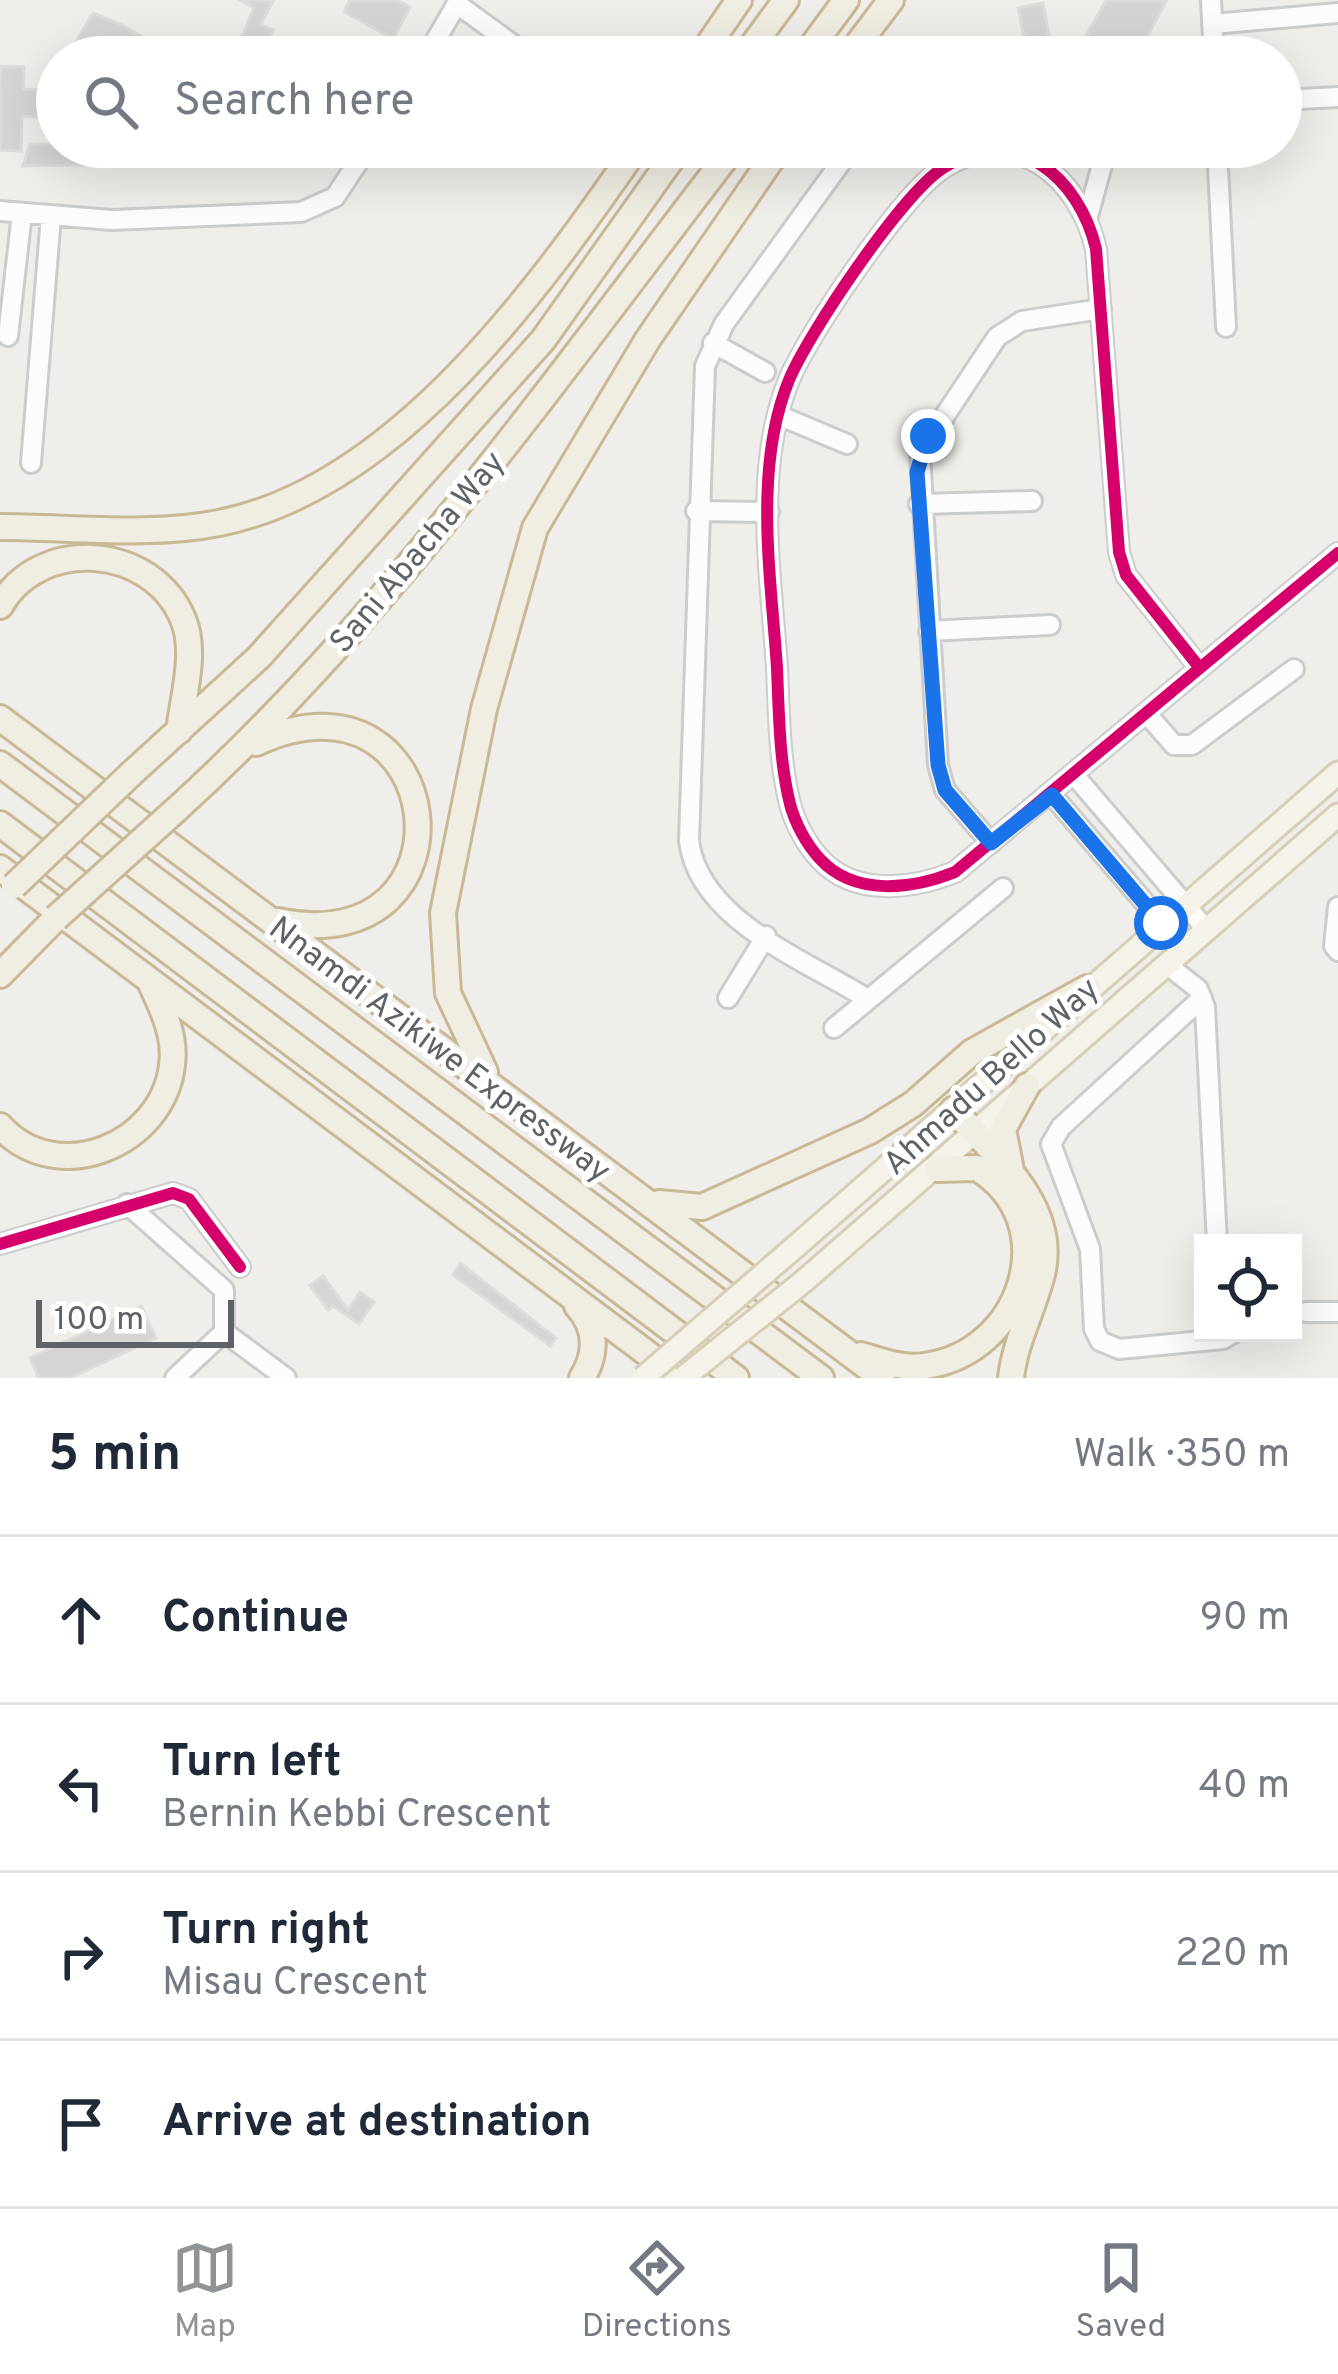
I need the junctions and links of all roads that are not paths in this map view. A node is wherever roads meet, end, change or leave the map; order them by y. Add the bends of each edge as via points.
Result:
1 (739, 0) edge
2 (785, 0) edge
3 (847, 0) edge
4 (891, 0) edge
5 (1211, 0) edge
6 (458, 2) edge
7 (1338, 13) edge
8 (1212, 24) junction
9 (438, 36) edge
10 (497, 36) edge
11 (714, 36) edge
12 (759, 36) edge
13 (821, 36) edge
14 (864, 36) edge
15 (1213, 36) edge
16 (1338, 97) edge
17 (1302, 99) edge
18 (354, 168) edge
19 (624, 168) edge
20 (665, 168) edge
21 (718, 168) edge
22 (754, 168) edge
23 (764, 168) edge
24 (837, 168) edge
25 (943, 168) edge
26 (1048, 168) edge
27 (1101, 168) edge
28 (1218, 168) edge
29 (733, 210) junction
30 (0, 211) edge
31 (22, 213) junction
32 (51, 216) junction
33 (1088, 216) junction
34 (8, 257) edge
35 (1101, 309) junction
36 (1226, 327) dead end
37 (8, 336) dead end
38 (713, 343) junction
39 (765, 372) dead end
40 (778, 415) junction
41 (847, 444) dead end
42 (31, 464) dead end
43 (1032, 501) dead end
44 (920, 504) junction
45 (696, 511) junction
46 (769, 512) junction
47 (0, 527) edge
48 (1338, 553) edge
49 (0, 606) edge
50 (1050, 625) dead end
51 (929, 631) junction
52 (1199, 667) junction
53 (1294, 669) dead end
54 (1147, 713) junction
55 (0, 718) edge
56 (179, 730) junction
57 (243, 748) junction
58 (0, 764) edge
59 (1338, 773) edge
60 (1075, 776) junction
61 (1052, 795) junction
62 (1338, 815) edge
63 (0, 824) edge
64 (991, 843) junction
65 (5, 884) edge
66 (1003, 888) dead end
67 (1184, 904) junction
68 (1338, 907) edge
69 (267, 919) junction
70 (1161, 923) junction
71 (1205, 928) junction
72 (144, 929) junction
73 (766, 936) junction
74 (243, 942) junction
75 (1338, 951) edge
76 (1175, 956) junction
77 (0, 976) edge
78 (147, 977) junction
79 (1087, 988) junction
80 (728, 998) dead end
81 (866, 998) junction
82 (1202, 998) junction
83 (834, 1028) dead end
84 (461, 1061) junction
85 (270, 1067) junction
86 (492, 1085) junction
87 (1027, 1086) junction
88 (953, 1110) junction
89 (0, 1126) edge
90 (976, 1134) junction
91 (937, 1169) junction
92 (1014, 1178) junction
93 (624, 1184) junction
94 (127, 1204) junction
95 (1216, 1234) edge
96 (0, 1244) edge
97 (239, 1267) dead end
98 (550, 1280) junction
99 (1306, 1312) dead end
100 (1338, 1312) edge
101 (224, 1332) junction
102 (832, 1340) junction
103 (1200, 1342) edge
104 (175, 1378) edge
105 (286, 1378) edge
106 (582, 1378) edge
107 (643, 1378) edge
108 (681, 1378) edge
109 (736, 1378) edge
110 (821, 1378) edge
111 (882, 1378) edge
112 (1011, 1378) edge

1 - 11 highway
2 - 12 highway
3 - 13 highway
4 - 14 highway
5 - 8 street
6 - 9 street
6 - 10 street
7 - 8 street
8 - 15 street
16 - 17 street
18 - 32 street via 334,197 301,212
19 - 47 highway via 466,371 334,478 218,524
20 - 56 highway, Sani Abacha Way via 543,340 259,657
21 - 57 highway, Sani Abacha Way via 407,570
22 - 29 highway
23 - 29 highway
24 - 38 street
25 - 40 street via 827,314
26 - 33 street
27 - 33 street
28 - 36 street
29 - 86 highway via 544,504 503,641 443,913 448,993
30 - 31 street
31 - 32 street
31 - 34 street
32 - 42 street
33 - 35 street
34 - 37 street
35 - 44 street via 1035,318 997,337 920,453
35 - 52 street via 1119,552 1126,575
38 - 39 street
38 - 45 street via 703,380
40 - 41 street
40 - 46 street
43 - 44 street
44 - 51 street
45 - 46 street
45 - 73 street via 692,865 715,900
46 - 64 street via 784,774 802,835 822,862 853,880 892,888 955,872
48 - 52 street
49 - 56 highway via 28,574 61,558 92,556 151,577 184,619 188,640
50 - 51 street
51 - 64 street via 945,790
52 - 54 street
53 - 54 street via 1192,745 1174,745
54 - 60 street
55 - 69 highway, Nnamdi Azikiwe Expressway
56 - 65 highway, Sani Abacha Way, bridge
57 - 69 highway via 305,724 340,726 396,760 416,798 418,848 394,896 333,928
57 - 77 highway, Sani Abacha Way, bridge
58 - 74 highway, Nnamdi Azikiwe Expressway
59 - 67 main road, Ahmadu Bello Way
60 - 61 street
60 - 67 street
61 - 64 street
61 - 70 street
62 - 71 main road, Ahmadu Bello Way
63 - 72 highway
65 - 78 highway
66 - 81 street
67 - 70 main road, Ahmadu Bello Way
67 - 71 street
68 - 75 street
69 - 84 highway, Nnamdi Azikiwe Expressway
70 - 76 street
70 - 79 main road, Ahmadu Bello Way
71 - 76 main road, Ahmadu Bello Way
72 - 85 highway
72 - 109 highway
73 - 80 street
73 - 81 street
74 - 84 highway
74 - 110 highway, Nnamdi Azikiwe Expressway
76 - 82 street
76 - 87 main road, Ahmadu Bello Way
78 - 85 highway
78 - 89 highway via 172,1043 167,1088 149,1122 103,1151 73,1156 27,1146
79 - 88 main road, Ahmadu Bello Way
79 - 93 highway via 972,1052 892,1119 718,1202 672,1208
81 - 83 street
82 - 95 street
82 - 103 street via 1051,1144 1090,1249 1100,1341 1119,1349
84 - 86 highway, Nnamdi Azikiwe Expressway
85 - 98 highway
86 - 93 highway, Nnamdi Azikiwe Expressway
87 - 90 main road, Ahmadu Bello Way
87 - 92 highway via 1003,1129
88 - 90 highway
88 - 107 main road, Ahmadu Bello Way, bridge
90 - 91 main road, Ahmadu Bello Way
90 - 92 highway
91 - 102 highway via 977,1168 1018,1212 1028,1264 1009,1310 981,1342 922,1366 877,1360
91 - 108 main road, Ahmadu Bello Way, bridge
92 - 112 highway via 1033,1201 1046,1262
93 - 102 highway, Nnamdi Azikiwe Expressway
94 - 96 street
94 - 97 street via 186,1196
94 - 101 street via 224,1290
98 - 106 highway via 591,1328 592,1360
98 - 108 highway
99 - 100 street
101 - 104 street
101 - 105 street
102 - 111 highway, Nnamdi Azikiwe Expressway

